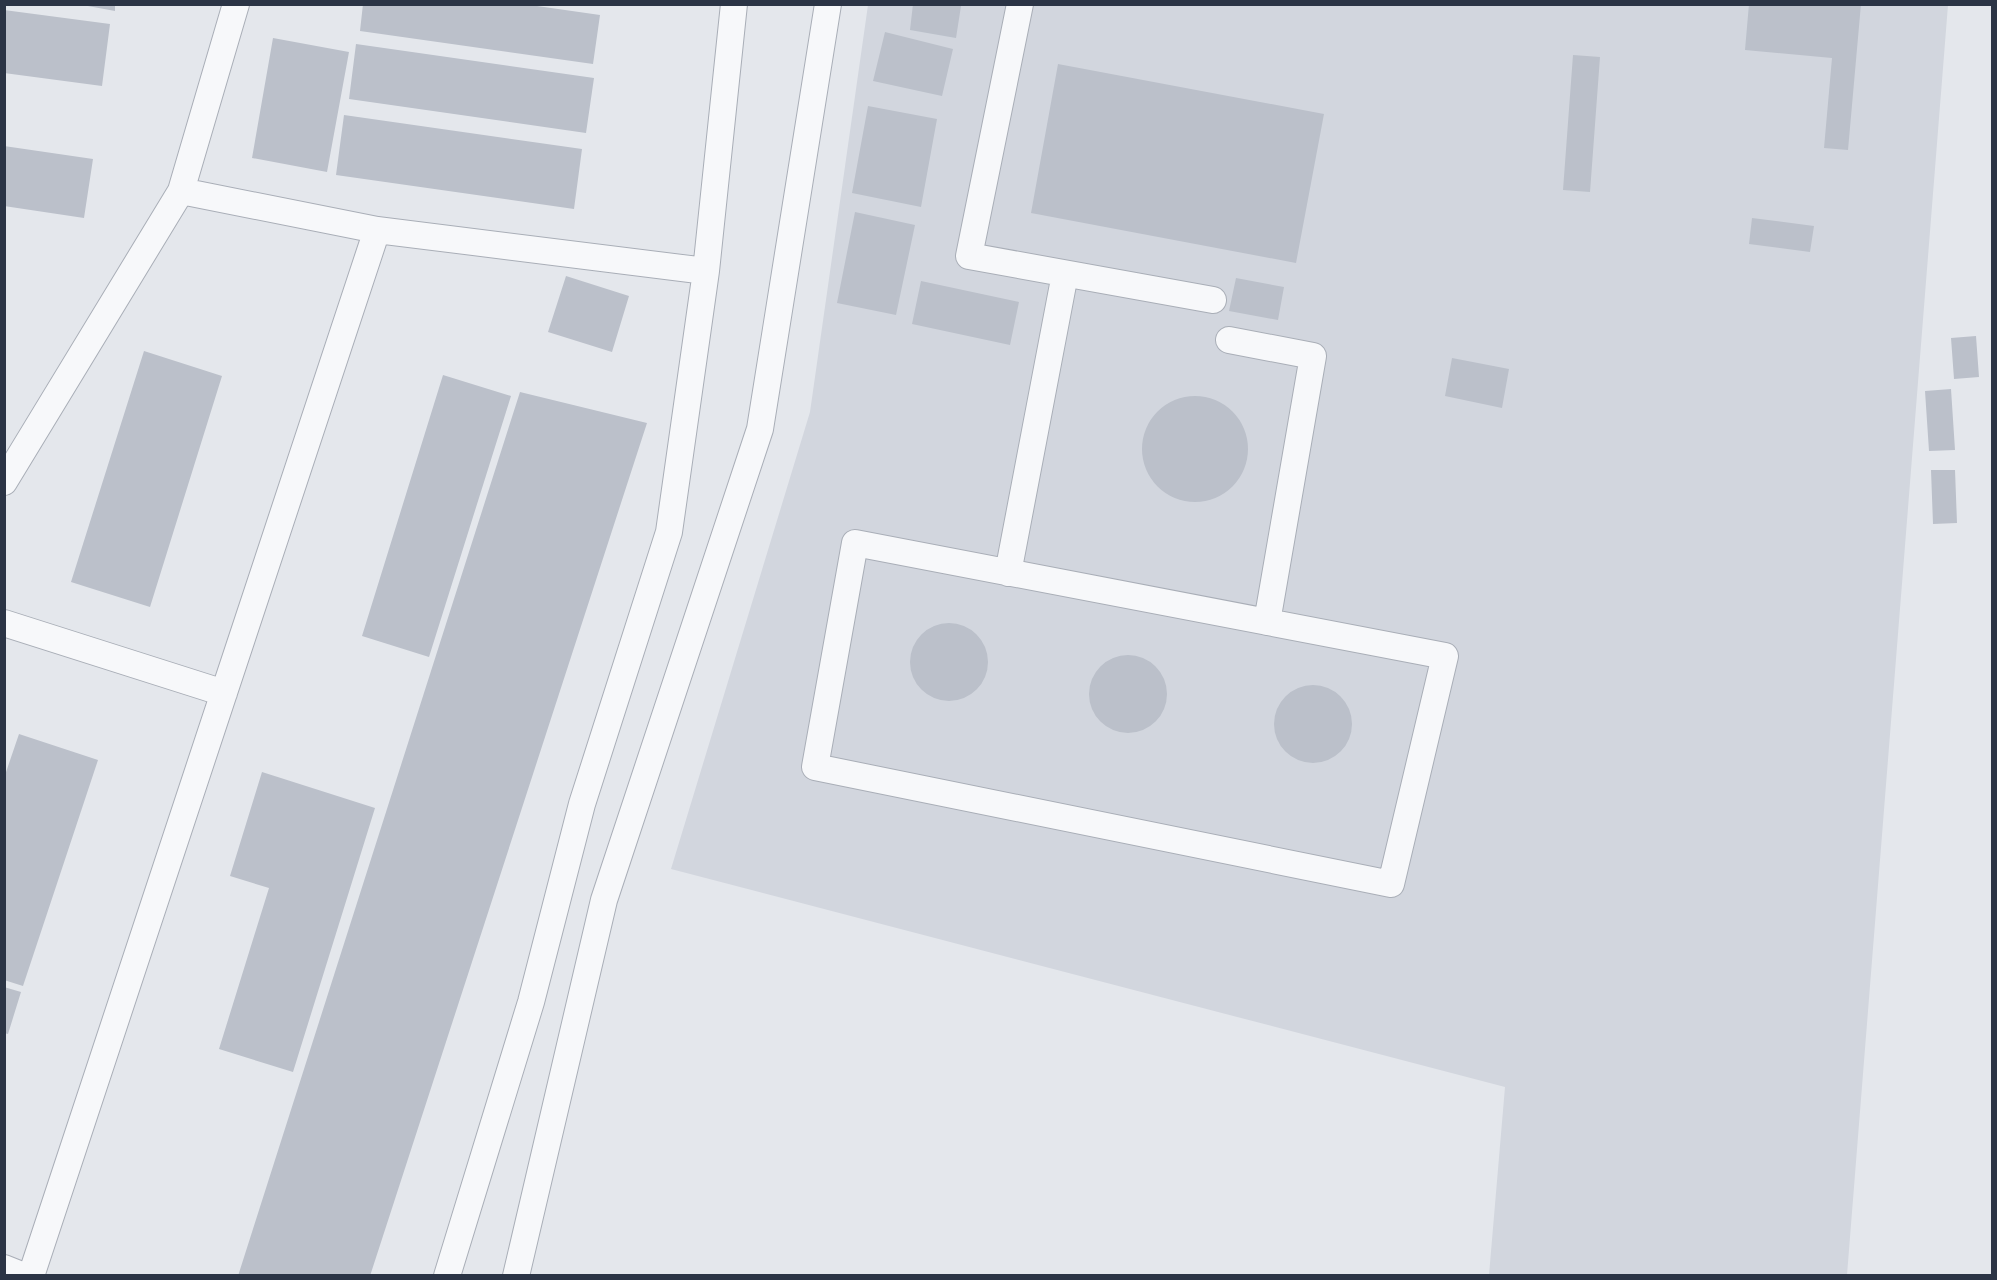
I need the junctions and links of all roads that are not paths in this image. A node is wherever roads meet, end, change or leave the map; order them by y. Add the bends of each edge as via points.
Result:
1 (236, 4) edge
2 (734, 4) edge
3 (828, 4) edge
4 (1020, 4) edge
5 (181, 191) junction
6 (377, 230) junction
7 (705, 271) junction
8 (1065, 274) junction
9 (1213, 300) dead end
10 (1229, 340) dead end
11 (4, 482) edge
12 (1008, 573) junction
13 (1267, 622) junction
14 (4, 623) edge
15 (224, 693) junction
16 (4, 1268) edge
17 (24, 1275) edge
18 (32, 1275) edge
19 (447, 1275) edge
20 (516, 1275) edge

1 - 5 street
2 - 7 street
3 - 20 street via 760,429 603,900
4 - 8 street via 969,256
5 - 6 street
5 - 11 street
6 - 7 street
6 - 15 street
7 - 19 street via 669,532 582,804 531,1002
8 - 9 street
8 - 12 street
10 - 13 street via 1313,356
12 - 13 street
12 - 13 street via 855,543 815,767 1391,884 1445,656
14 - 15 street
15 - 18 street
16 - 17 street

